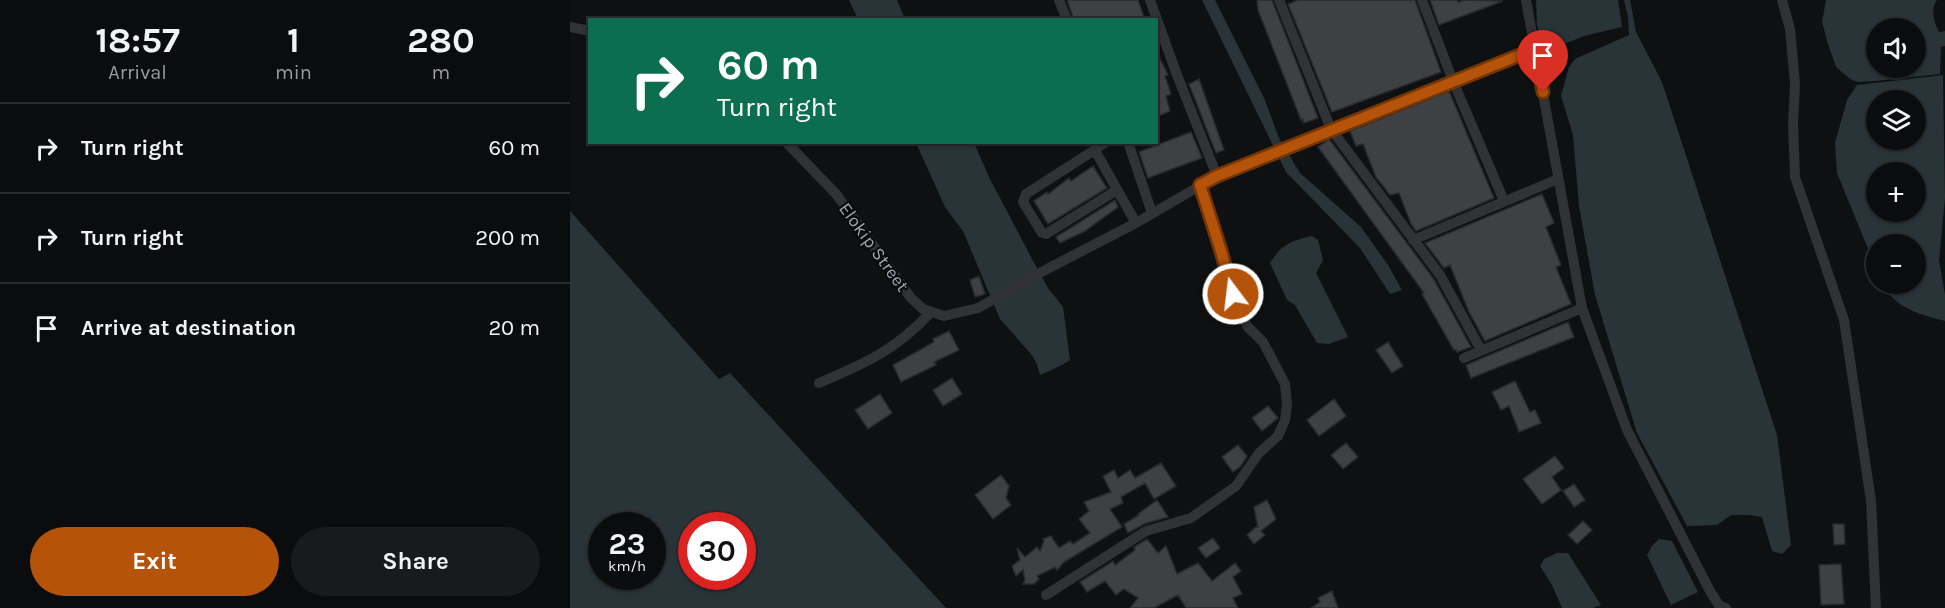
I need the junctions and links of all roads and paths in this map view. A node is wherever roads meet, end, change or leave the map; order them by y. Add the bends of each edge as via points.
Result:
1 (1059, 0) edge
2 (1150, 0) edge
3 (1280, 0) edge
4 (1422, 0) edge
5 (1526, 0) edge
6 (1782, 0) edge
7 (1066, 18) edge
8 (1156, 18) edge
9 (1158, 22) edge
10 (570, 27) edge
11 (588, 31) edge
12 (1535, 49) junction
13 (1453, 81) junction
14 (1331, 129) junction
15 (788, 144) edge
16 (1103, 144) edge
17 (1129, 144) edge
18 (1093, 152) junction
19 (1217, 176) junction
20 (1558, 179) junction
21 (1200, 185) junction
22 (1117, 190) junction
23 (1504, 201) junction
24 (1152, 213) junction
25 (1136, 223) junction
26 (1413, 240) junction
27 (1582, 308) junction
28 (931, 312) junction
29 (1481, 350) junction
30 (1464, 358) dead end
31 (819, 383) dead end
32 (1046, 595) dead end
33 (1726, 608) edge
34 (1876, 608) edge

1 - 7 street
2 - 8 street
3 - 14 street
4 - 13 street
5 - 12 street
6 - 34 street via 1790,29 1795,84 1795,177 1844,320 1871,501
9 - 19 street
10 - 11 street
12 - 13 street
12 - 20 street
13 - 14 street
13 - 23 street
14 - 19 street
14 - 26 street
15 - 28 street, Elokip Street via 836,194 910,298
16 - 18 street
17 - 24 street
18 - 22 street
18 - 22 street via 1026,194 1023,202 1042,233
19 - 21 street
20 - 23 street
20 - 27 street
21 - 24 street
21 - 32 street via 1233,294 1247,326 1263,342 1285,384 1285,420 1278,436 1259,453 1236,486 1191,518 1146,531
22 - 25 street
23 - 26 street
24 - 25 street
25 - 28 street via 978,308 944,316
26 - 29 street via 1440,275
27 - 29 street
27 - 33 street via 1627,430 1710,591 1719,605
28 - 31 street via 889,350
29 - 30 street

